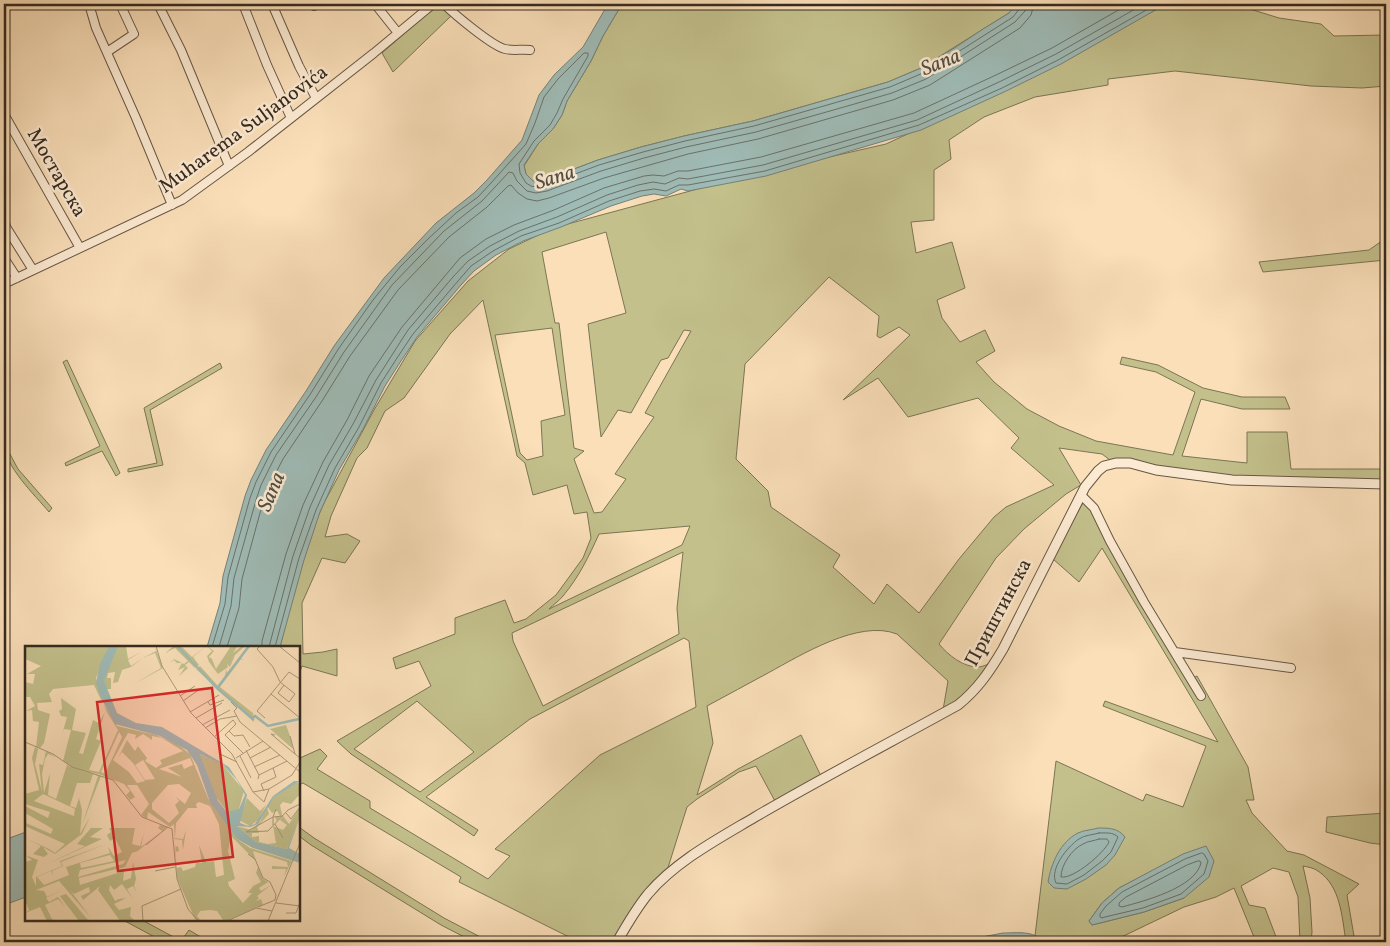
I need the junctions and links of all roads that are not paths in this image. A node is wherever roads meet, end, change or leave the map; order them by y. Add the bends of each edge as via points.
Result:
1 (89, 4) edge
2 (120, 4) edge
3 (158, 4) edge
4 (243, 4) edge
5 (272, 4) edge
6 (375, 4) edge
7 (433, 4) edge
8 (444, 4) edge
9 (398, 33) junction
10 (530, 50) dead end
11 (107, 52) junction
12 (316, 98) junction
13 (4, 114) edge
14 (291, 118) junction
15 (230, 166) junction
16 (4, 190) edge
17 (172, 205) junction
18 (80, 248) junction
19 (4, 258) edge
20 (33, 270) junction
21 (16, 278) junction
22 (4, 284) edge
23 (1386, 484) edge
24 (1081, 495) junction
25 (1175, 652) junction
26 (1291, 668) dead end
27 (1201, 696) dead end
28 (617, 942) edge

1 - 11 street
2 - 11 street via 134,34
3 - 15 street via 182,50
4 - 14 street
5 - 12 street
6 - 9 street
7 - 9 street, Muharema Suljanovića
8 - 10 street via 497,46
9 - 12 street, Muharema Suljanovića
11 - 17 street
12 - 14 street, Muharema Suljanovića
13 - 18 street, Мостарска
14 - 15 street, Muharema Suljanovića
15 - 17 street, Muharema Suljanovića
16 - 20 street via 6,227
17 - 18 street, Muharema Suljanovića
18 - 20 street, Muharema Suljanovića
19 - 21 street
20 - 21 street, Muharema Suljanovića
21 - 22 street, Muharema Suljanovića
23 - 24 street, Приштинска via 1232,480 1116,462 1098,471
24 - 25 street via 1094,508 1135,587
24 - 28 street, Приштинска via 1003,649 970,695 799,791 692,856 648,894
25 - 26 street
25 - 27 street

